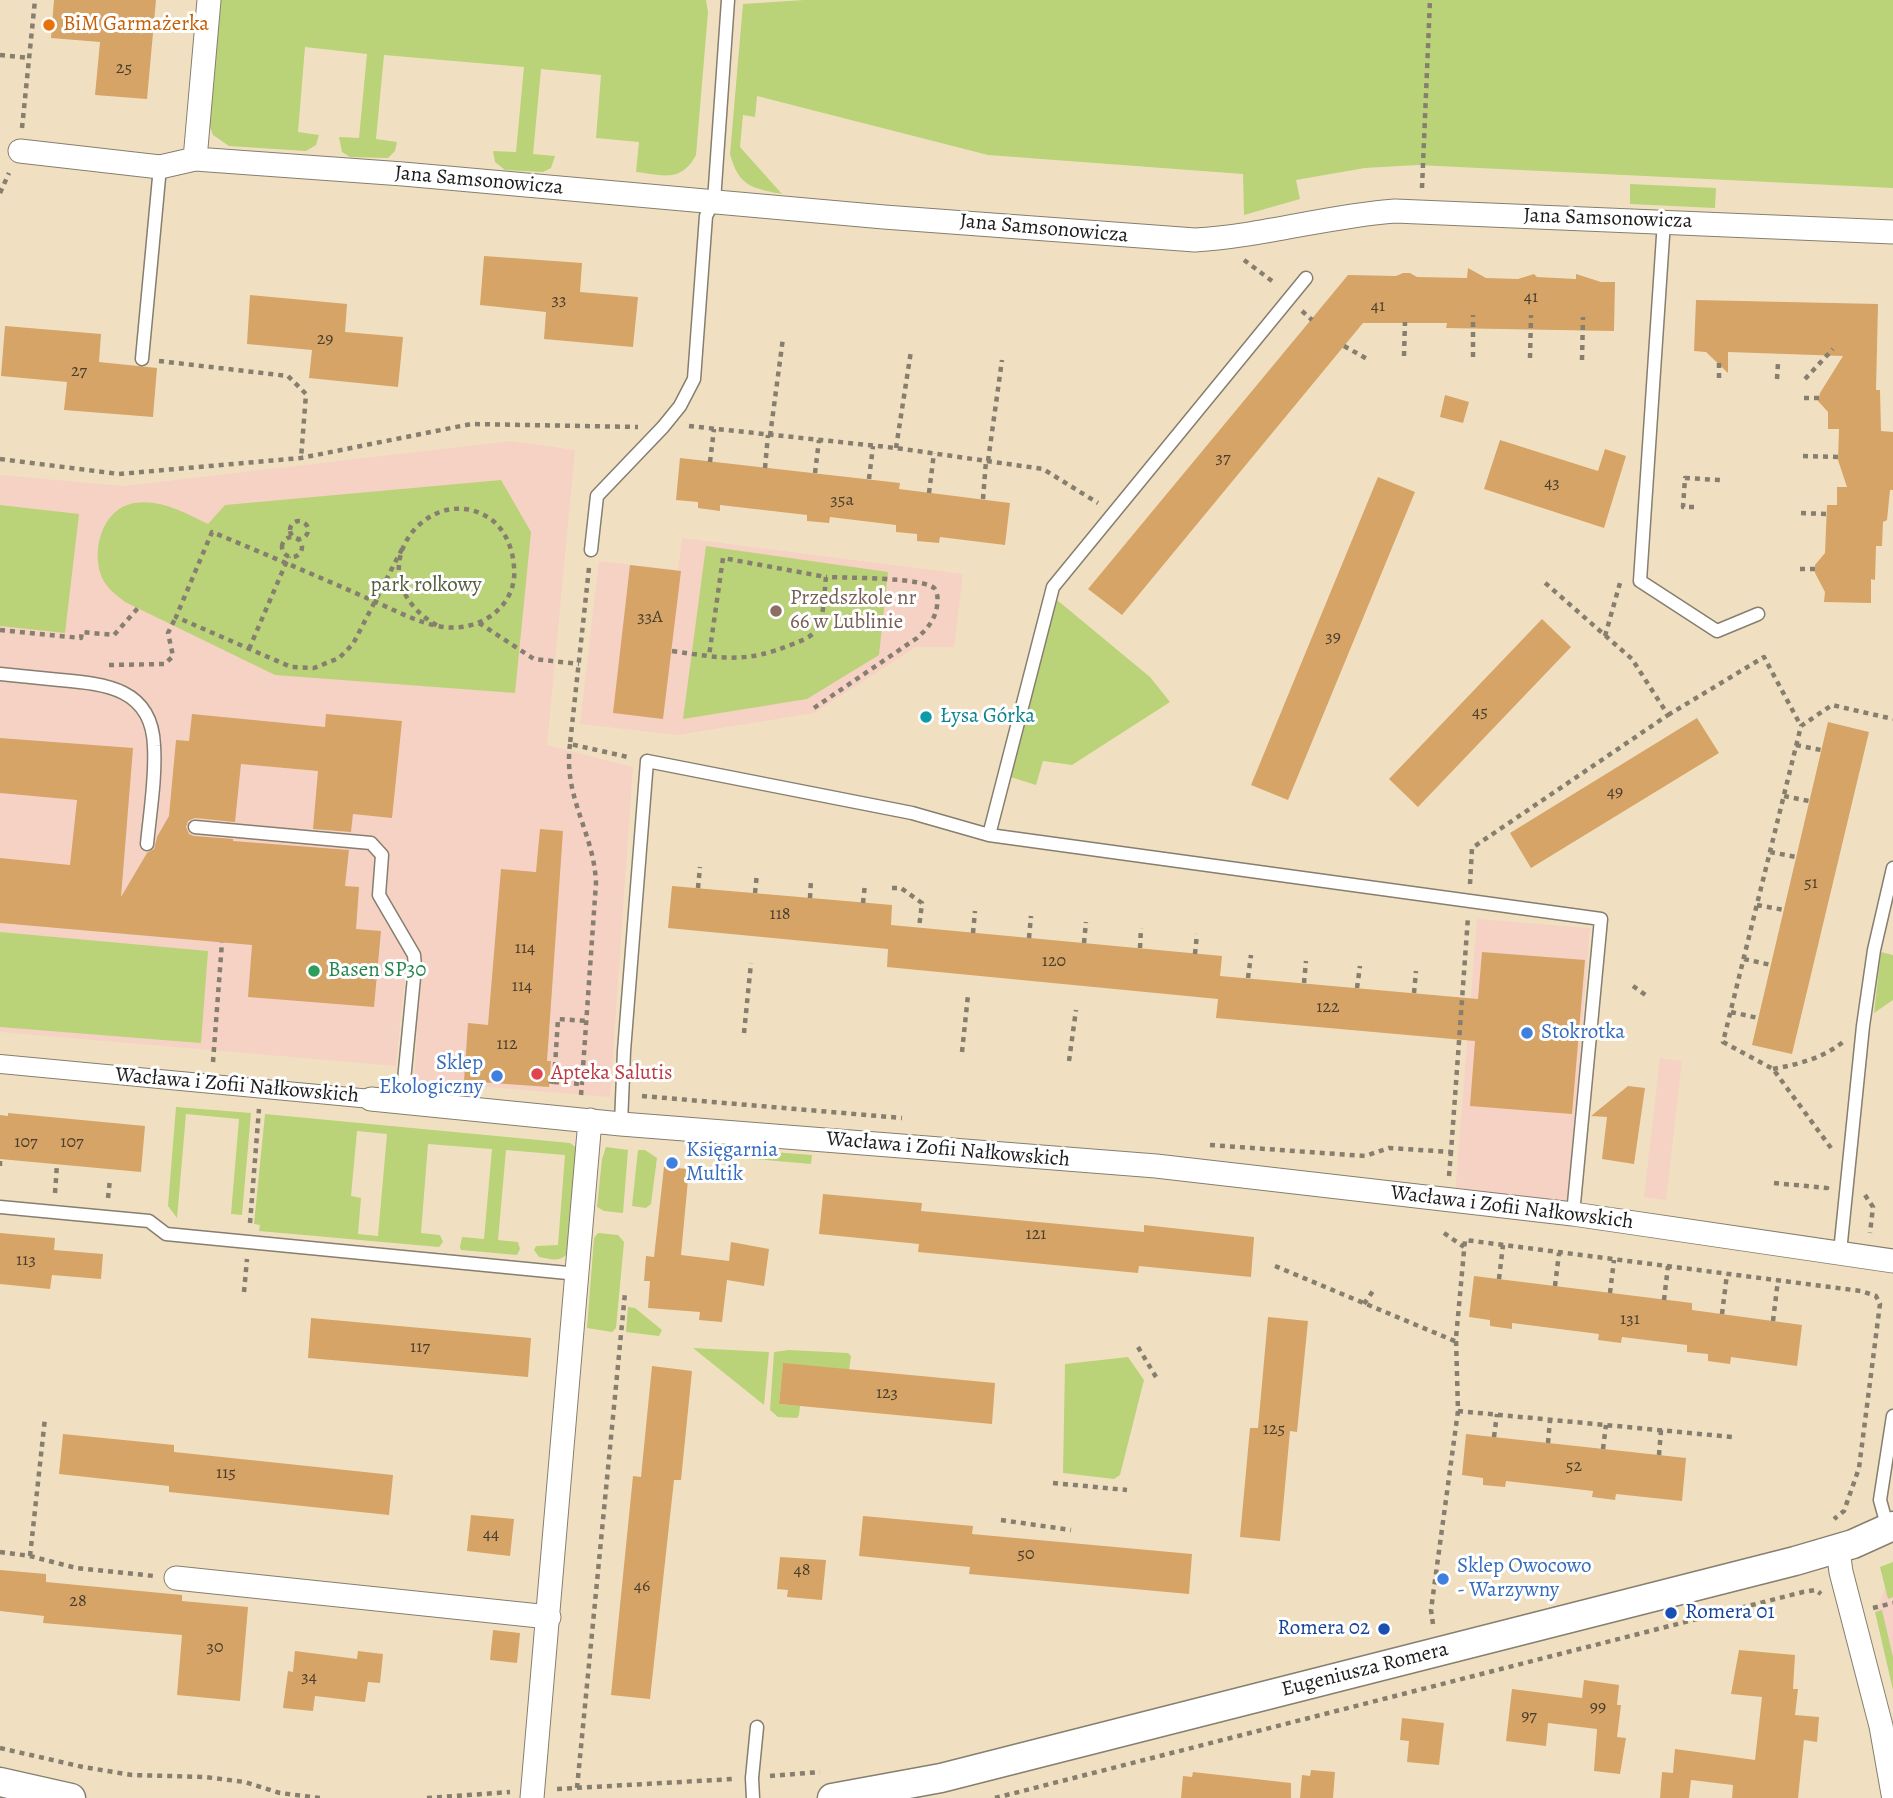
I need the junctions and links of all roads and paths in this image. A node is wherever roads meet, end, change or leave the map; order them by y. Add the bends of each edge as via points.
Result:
1 (35, 0) edge
2 (209, 0) edge
3 (728, 0) edge
4 (1430, 0) edge
5 (0, 55) edge
6 (29, 58) junction
7 (20, 151) joint
8 (195, 159) junction
9 (160, 166) junction
10 (714, 201) junction
11 (1421, 212) junction
12 (1664, 221) junction
13 (1893, 232) edge
14 (1241, 257) dead end
15 (1306, 278) dead end
16 (1271, 280) dead end
17 (1473, 315) dead end
18 (1531, 315) dead end
19 (1583, 317) dead end
20 (1405, 322) dead end
21 (783, 338) dead end
22 (1344, 346) dead end
23 (1832, 349) dead end
24 (911, 351) dead end
25 (1404, 356) dead end
26 (1473, 357) dead end
27 (1530, 358) dead end
28 (142, 359) joint
29 (1002, 360) dead end
30 (1369, 360) dead end
31 (1582, 360) dead end
32 (1719, 362) dead end
33 (1777, 363) dead end
34 (1719, 378) dead end
35 (1777, 379) dead end
36 (1805, 379) dead end
37 (1804, 398) dead end
38 (1819, 398) dead end
39 (663, 427) junction
40 (713, 429) junction
41 (769, 436) junction
42 (819, 440) junction
43 (873, 446) junction
44 (896, 448) junction
45 (934, 453) junction
46 (1803, 456) dead end
47 (1838, 457) dead end
48 (301, 458) junction
49 (0, 460) edge
50 (710, 461) dead end
51 (987, 461) junction
52 (765, 468) dead end
53 (815, 474) dead end
54 (869, 479) dead end
55 (1720, 480) dead end
56 (929, 493) dead end
57 (983, 499) dead end
58 (1694, 507) dead end
59 (1113, 513) junction
60 (1801, 513) dead end
61 (1827, 514) dead end
62 (296, 538) junction
63 (402, 549) junction
64 (591, 550) joint
65 (289, 556) junction
66 (285, 563) junction
67 (1800, 569) dead end
68 (1815, 569) dead end
69 (826, 577) junction
70 (1620, 579) dead end
71 (1543, 581) dead end
72 (375, 601) junction
73 (138, 608) dead end
74 (1758, 614) dead end
75 (176, 617) junction
76 (478, 623) junction
77 (438, 626) junction
78 (0, 630) edge
79 (1605, 636) junction
80 (248, 649) junction
81 (672, 651) dead end
82 (709, 656) junction
83 (579, 664) junction
84 (101, 665) dead end
85 (0, 674) edge
86 (814, 708) dead end
87 (1668, 715) junction
88 (1893, 719) edge
89 (1801, 726) junction
90 (570, 744) junction
91 (1796, 744) junction
92 (1821, 750) dead end
93 (632, 758) dead end
94 (1784, 796) junction
95 (1809, 802) dead end
96 (195, 827) dead end
97 (989, 835) junction
98 (147, 844) dead end
99 (1770, 852) junction
100 (1796, 857) dead end
101 (700, 867) dead end
102 (1893, 868) edge
103 (757, 873) dead end
104 (811, 879) dead end
105 (865, 884) dead end
106 (892, 887) dead end
107 (698, 888) dead end
108 (755, 893) dead end
109 (810, 898) dead end
110 (1469, 901) junction
111 (863, 903) dead end
112 (1757, 905) junction
113 (1784, 910) dead end
114 (975, 911) dead end
115 (1031, 916) dead end
116 (1086, 922) dead end
117 (919, 928) dead end
118 (1141, 928) dead end
119 (973, 933) dead end
120 (1197, 933) dead end
121 (1029, 938) dead end
122 (222, 942) dead end
123 (1084, 943) dead end
124 (1139, 948) dead end
125 (1195, 954) dead end
126 (1251, 955) dead end
127 (1744, 960) junction
128 (1306, 961) dead end
129 (751, 963) dead end
130 (1771, 965) dead end
131 (1360, 966) dead end
132 (1416, 971) dead end
133 (1248, 978) dead end
134 (1304, 984) dead end
135 (1633, 986) dead end
136 (1357, 988) dead end
137 (1414, 993) dead end
138 (968, 995) dead end
139 (1647, 996) dead end
140 (1076, 1010) dead end
141 (1731, 1012) junction
142 (1758, 1018) dead end
143 (587, 1021) junction
144 (744, 1033) dead end
145 (1850, 1035) dead end
146 (586, 1039) dead end
147 (214, 1050) dead end
148 (624, 1051) junction
149 (638, 1052) dead end
150 (961, 1052) dead end
151 (1069, 1061) dead end
152 (0, 1064) edge
153 (1773, 1069) junction
154 (582, 1084) dead end
155 (642, 1096) dead end
156 (371, 1099) joint
157 (402, 1101) junction
158 (259, 1109) dead end
159 (915, 1119) dead end
160 (590, 1120) junction
161 (621, 1124) junction
162 (1202, 1144) dead end
163 (1830, 1147) junction
164 (1451, 1152) junction
165 (1, 1159) edge
166 (1829, 1161) dead end
167 (57, 1164) dead end
168 (0, 1166) edge
169 (1848, 1171) junction
170 (1828, 1174) dead end
171 (110, 1179) dead end
172 (1774, 1183) dead end
173 (1448, 1189) dead end
174 (55, 1196) dead end
175 (0, 1207) edge
176 (108, 1209) dead end
177 (1573, 1214) junction
178 (1444, 1233) dead end
179 (249, 1242) junction
180 (1503, 1245) junction
181 (1464, 1247) junction
182 (1559, 1252) junction
183 (1840, 1252) junction
184 (1614, 1260) junction
185 (1893, 1261) edge
186 (1275, 1266) dead end
187 (1668, 1266) junction
188 (578, 1274) junction
189 (1727, 1274) junction
190 (1499, 1279) dead end
191 (1778, 1280) junction
192 (1555, 1286) dead end
193 (1375, 1288) dead end
194 (244, 1292) dead end
195 (625, 1293) dead end
196 (1610, 1293) dead end
197 (1664, 1300) dead end
198 (1364, 1304) junction
199 (1722, 1314) dead end
200 (1773, 1321) dead end
201 (1457, 1342) junction
202 (1138, 1347) dead end
203 (1156, 1377) dead end
204 (1458, 1411) junction
205 (1496, 1414) junction
206 (1893, 1416) edge
207 (45, 1418) dead end
208 (1550, 1420) junction
209 (1606, 1425) junction
210 (1661, 1430) junction
211 (1494, 1437) dead end
212 (1732, 1437) dead end
213 (1548, 1443) dead end
214 (1603, 1449) dead end
215 (1658, 1455) dead end
216 (1053, 1483) dead end
217 (1127, 1490) dead end
218 (1001, 1520) dead end
219 (1832, 1521) dead end
220 (1891, 1527) edge
221 (1071, 1530) dead end
222 (1838, 1549) junction
223 (0, 1552) edge
224 (30, 1556) junction
225 (176, 1578) joint
226 (1825, 1598) dead end
227 (1893, 1603) edge
228 (1871, 1609) dead end
229 (548, 1617) junction
230 (1445, 1621) dead end
231 (1433, 1624) junction
232 (1421, 1627) dead end
233 (1887, 1725) edge
234 (757, 1727) dead end
235 (0, 1748) edge
236 (822, 1771) dead end
237 (752, 1778) junction
238 (0, 1782) edge
239 (578, 1788) junction
240 (532, 1794) edge
241 (1893, 1794) edge
242 (71, 1798) edge
243 (320, 1798) edge
244 (427, 1798) edge
245 (753, 1798) edge
246 (832, 1798) edge
247 (995, 1798) edge

1 - 6 path
2 - 8 street
3 - 10 lane
4 - 11 path
5 - 6 path
6 - 7 path
7 - 9 street, Jana Samsonowicza
8 - 9 street, Jana Samsonowicza
8 - 10 street, Jana Samsonowicza
9 - 28 lane
10 - 11 street, Jana Samsonowicza via 1195,240 1267,232 1357,214
10 - 39 lane via 705,216 694,379
11 - 12 street, Jana Samsonowicza
12 - 13 street, Jana Samsonowicza
12 - 74 lane via 1640,581 1717,631
14 - 16 path
15 - 59 lane
17 - 26 path
18 - 27 path
19 - 31 path
20 - 25 path
21 - 41 path
22 - 30 path
23 - 36 path
24 - 44 path
28 - 48 path via 288,376 306,394
29 - 51 path
32 - 34 path
33 - 35 path
37 - 38 path
39 - 40 path
39 - 48 path via 471,424
39 - 64 lane via 597,496
40 - 41 path
40 - 50 path
41 - 42 path
41 - 52 path
42 - 43 path
42 - 53 path
43 - 44 path
43 - 54 path
44 - 45 path
45 - 51 path
45 - 56 path
46 - 47 path
48 - 49 path via 119,474
51 - 57 path
51 - 59 path via 1043,469
55 - 58 path via 1685,478 1684,507
59 - 97 lane via 1053,587
60 - 61 path
62 - 62 path via 290,525 302,520 308,533
62 - 65 path via 302,545 300,553
62 - 65 path via 287,539 282,546
63 - 72 path
63 - 76 path via 422,521 444,512 470,510 497,525 513,554 514,581 503,605
63 - 77 path via 398,570 403,591 420,614
64 - 83 path
65 - 66 path
66 - 72 path
66 - 75 path via 212,532
66 - 80 path
67 - 68 path
69 - 82 path via 816,632 745,659
69 - 82 path via 723,558
69 - 86 path via 928,584 938,598 928,628 917,638
70 - 79 path
71 - 79 path
72 - 77 path
72 - 80 path via 353,645 331,662 296,668
73 - 78 path via 114,635 82,632 81,638
75 - 80 path
75 - 84 path via 168,633 170,661
76 - 77 path
76 - 83 path via 534,659
79 - 87 path via 1632,659
81 - 82 path
83 - 90 path
85 - 98 lane via 114,687 141,707 154,745
87 - 89 path via 1764,657
87 - 110 path via 1472,848
88 - 89 path via 1832,705
89 - 91 path
90 - 93 path
90 - 143 path via 572,795 595,870
91 - 92 path
91 - 94 path
94 - 95 path
94 - 99 path
96 - 157 lane via 371,843 382,855 379,895 414,955 415,967
97 - 110 lane
97 - 148 lane via 912,813 648,761
99 - 100 path
99 - 112 path
101 - 107 path
102 - 169 lane via 1874,950
103 - 108 path
104 - 109 path
105 - 111 path
106 - 117 path via 922,902
110 - 164 path
110 - 177 lane via 1601,919
112 - 113 path
112 - 127 path
114 - 119 path
115 - 121 path
116 - 123 path
118 - 124 path
120 - 125 path
122 - 147 path
126 - 133 path
127 - 130 path
127 - 141 path
128 - 134 path
129 - 144 path
131 - 136 path
132 - 137 path
135 - 139 path
138 - 150 path
140 - 151 path
141 - 142 path
141 - 153 path via 1723,1042
143 - 146 path
143 - 154 path via 558,1019 551,1082
145 - 153 path via 1831,1052
148 - 149 lane
148 - 161 lane
152 - 156 street, Wacława i Zofii Nałkowskich
153 - 163 path
155 - 159 path
156 - 157 street, Wacława i Zofii Nałkowskich
157 - 160 street, Wacława i Zofii Nałkowskich
158 - 179 path
160 - 161 street, Wacława i Zofii Nałkowskich
160 - 188 street
161 - 177 street, Wacława i Zofii Nałkowskich via 1156,1166
162 - 164 path via 1365,1156 1389,1148
163 - 166 path
163 - 169 path
164 - 173 path
165 - 168 path
167 - 174 path
169 - 183 lane
170 - 172 path via 1827,1188
171 - 176 path
175 - 179 lane via 149,1221 166,1234
177 - 183 street, Wacława i Zofii Nałkowskich
178 - 181 path
179 - 188 lane
179 - 194 path
180 - 181 path via 1465,1240
180 - 182 path
180 - 190 path
181 - 201 path
182 - 184 path
182 - 192 path
183 - 185 street, Wacława i Zofii Nałkowskich
184 - 187 path
184 - 196 path
186 - 198 path
187 - 189 path
187 - 197 path
188 - 229 street
189 - 191 path
189 - 199 path
191 - 200 path
191 - 219 path via 1861,1291 1876,1296 1880,1304 1859,1468 1844,1511
193 - 198 path
195 - 239 path
198 - 201 path
201 - 204 path
202 - 203 path
204 - 205 path
204 - 231 path via 1431,1610
205 - 208 path
205 - 211 path
206 - 220 lane via 1880,1500
207 - 224 path
208 - 209 path
208 - 213 path
209 - 210 path
209 - 214 path
210 - 212 path
210 - 215 path
216 - 217 path
218 - 221 path
220 - 222 street, Eugeniusza Romera
222 - 233 street
222 - 246 street, Eugeniusza Romera via 931,1780
223 - 224 path
224 - 225 path via 76,1568
225 - 229 street
226 - 247 path via 1815,1590 1790,1595
227 - 228 path
229 - 240 street
230 - 231 path
231 - 232 path
233 - 241 street
234 - 237 lane
235 - 243 path via 132,1775 205,1777
236 - 237 path
237 - 239 path
237 - 245 lane
238 - 242 street
239 - 240 path
240 - 244 path

